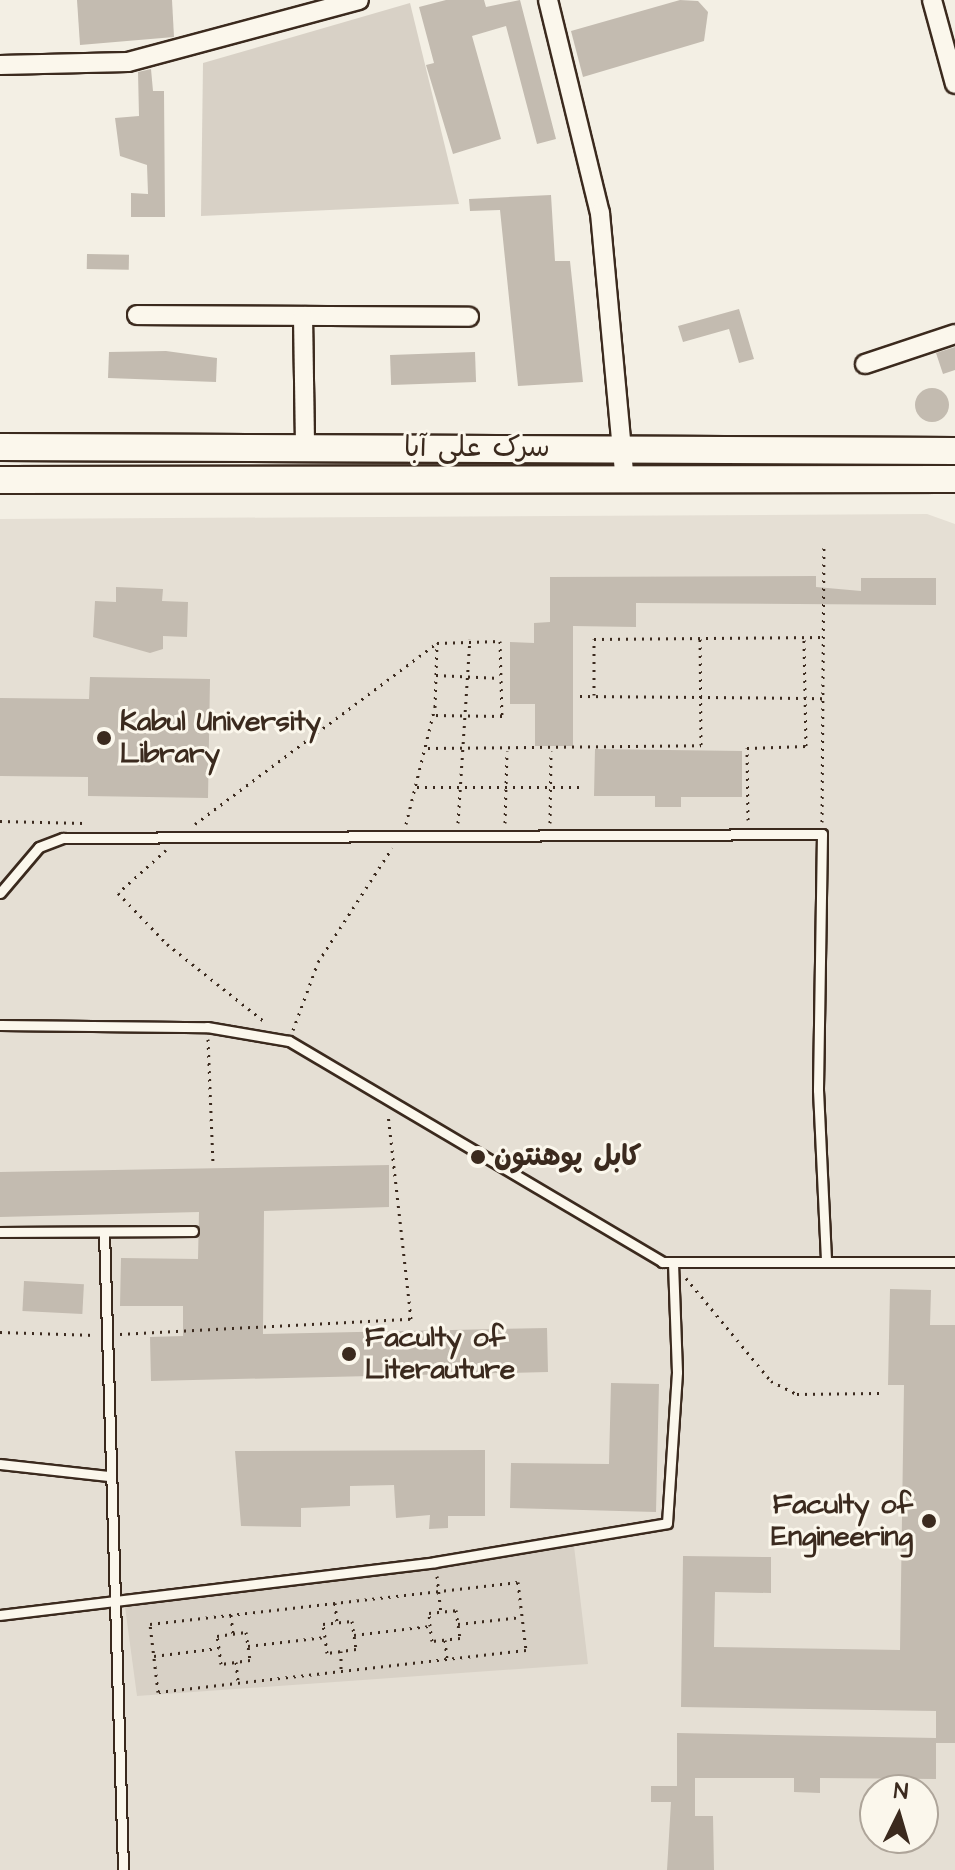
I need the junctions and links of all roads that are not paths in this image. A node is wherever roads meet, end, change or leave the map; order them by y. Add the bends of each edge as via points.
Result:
1 (359, 0) edge
2 (548, 0) edge
3 (932, 0) edge
4 (0, 65) edge
5 (955, 84) edge
6 (137, 315) dead end
7 (303, 316) junction
8 (469, 317) dead end
9 (955, 334) edge
10 (865, 364) dead end
11 (0, 447) edge
12 (78, 447) junction
13 (305, 448) junction
14 (621, 449) junction
15 (955, 451) edge
16 (955, 479) edge
17 (0, 480) edge
18 (78, 480) junction
19 (625, 480) junction
20 (0, 893) edge
21 (0, 1025) edge
22 (193, 1231) dead end
23 (0, 1232) edge
24 (104, 1232) junction
25 (826, 1260) junction
26 (955, 1262) edge
27 (673, 1263) junction
28 (0, 1464) edge
29 (108, 1476) junction
30 (116, 1601) junction
31 (0, 1615) edge
32 (123, 1870) edge

1 - 4 street via 128,62
2 - 14 street via 600,213
3 - 5 street
6 - 7 street
7 - 8 street
7 - 13 street
9 - 10 street
11 - 12 street
12 - 13 street
12 - 18 street
13 - 14 street
14 - 15 street
14 - 19 street
16 - 19 street, سرک علی آبا
17 - 18 street, سرک علی آبا
18 - 19 street, سرک علی آبا
20 - 25 lane via 39,847 63,838 822,834 818,1090
21 - 27 lane via 207,1027 289,1041
22 - 24 lane
23 - 24 lane
24 - 29 lane
25 - 26 lane
25 - 27 lane
27 - 30 lane via 677,1372 667,1523 435,1562
28 - 29 lane
29 - 30 lane
30 - 31 lane
30 - 32 lane

